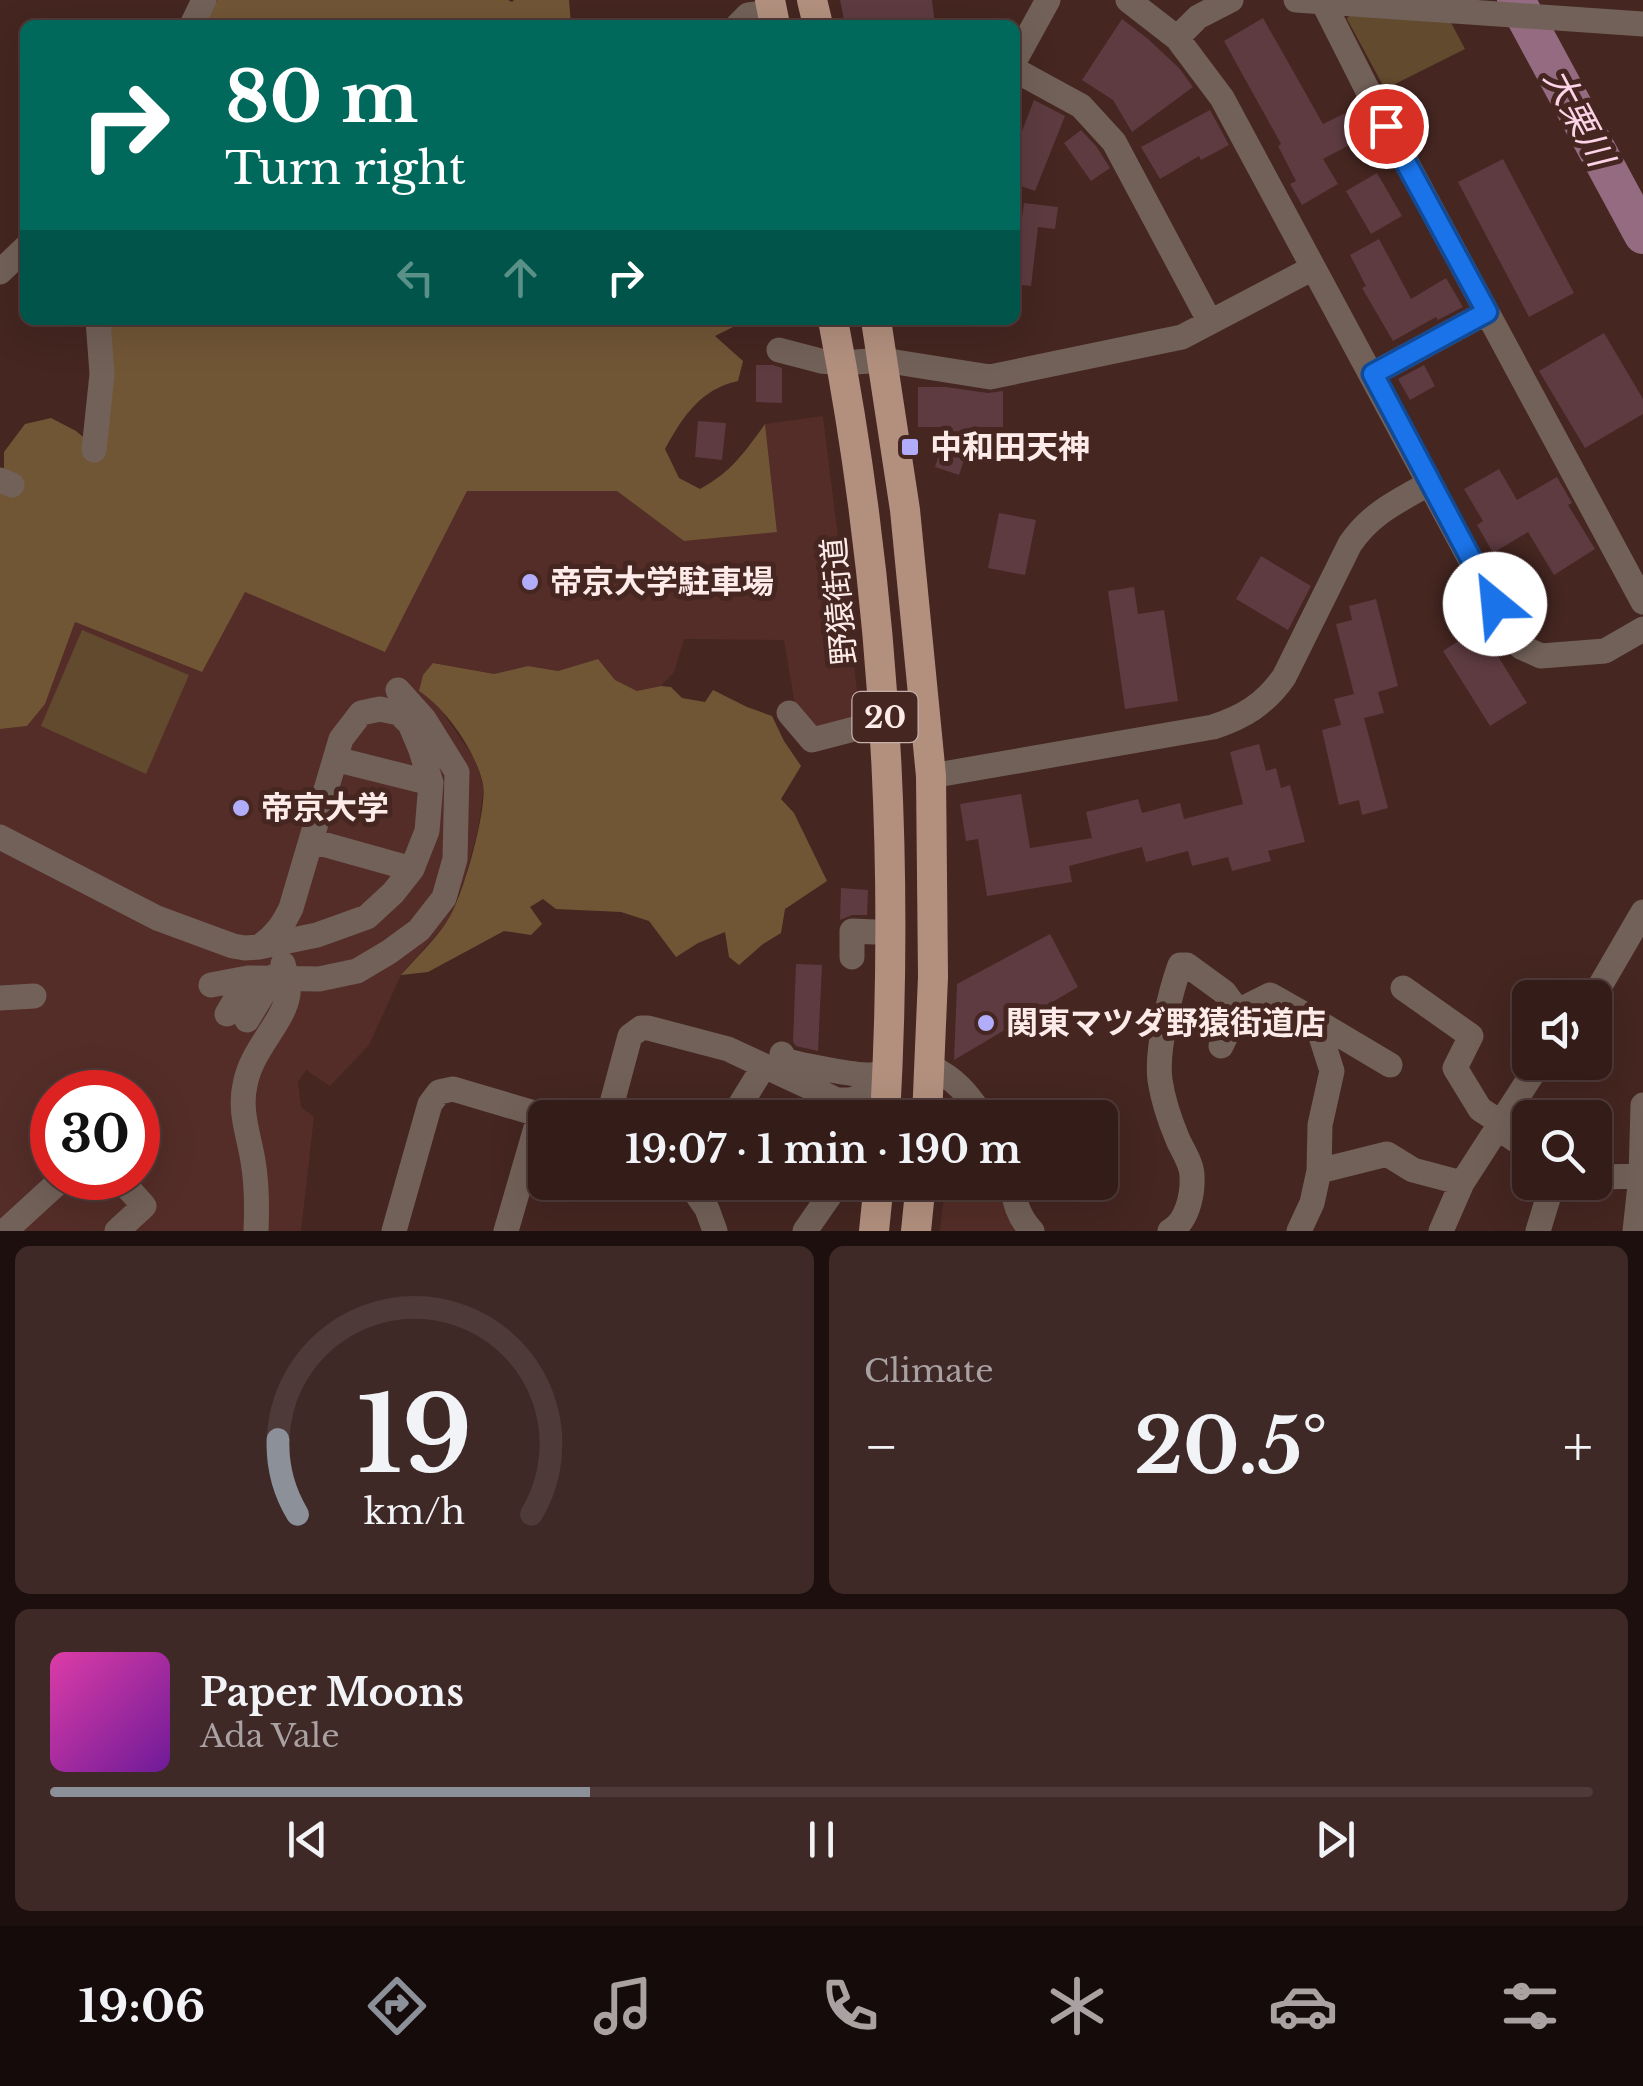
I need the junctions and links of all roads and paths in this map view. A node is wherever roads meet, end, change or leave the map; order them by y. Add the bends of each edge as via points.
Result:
1 (1048, 0) edge
2 (1128, 0) edge
3 (1232, 0) edge
4 (1313, 1) edge
5 (1643, 24) edge
6 (1177, 38) junction
7 (1020, 51) edge
8 (1020, 73) edge
9 (20, 253) edge
10 (1313, 268) junction
11 (0, 272) edge
12 (1487, 312) junction
13 (1210, 322) junction
14 (98, 325) edge
15 (834, 325) edge
16 (877, 325) edge
17 (779, 350) dead end
18 (884, 360) junction
19 (842, 363) junction
20 (1373, 374) junction
21 (94, 450) dead end
22 (1430, 483) junction
23 (1643, 602) edge
24 (1643, 630) edge
25 (398, 690) dead end
26 (788, 713) dead end
27 (885, 721) junction
28 (335, 759) junction
29 (931, 776) junction
30 (430, 783) junction
31 (0, 837) edge
32 (312, 841) junction
33 (412, 869) junction
34 (1643, 912) edge
35 (875, 932) dead end
36 (269, 943) junction
37 (852, 957) dead end
38 (269, 978) junction
39 (1603, 980) edge
40 (211, 985) dead end
41 (1403, 988) dead end
42 (34, 996) dead end
43 (0, 998) edge
44 (1238, 1011) junction
45 (237, 1017) dead end
46 (1316, 1020) junction
47 (1221, 1046) dead end
48 (773, 1060) junction
49 (1390, 1065) dead end
50 (930, 1066) junction
51 (1529, 1080) edge
52 (887, 1092) edge
53 (613, 1100) edge
54 (745, 1100) edge
55 (927, 1100) edge
56 (972, 1100) edge
57 (1643, 1105) edge
58 (528, 1111) edge
59 (1500, 1125) junction
60 (1512, 1135) edge
61 (528, 1166) edge
62 (1320, 1171) junction
63 (1641, 1176) edge
64 (1612, 1177) edge
65 (1462, 1184) junction
66 (39, 1200) edge
67 (139, 1200) edge
68 (701, 1200) edge
69 (827, 1200) edge
70 (878, 1200) edge
71 (920, 1200) edge
72 (1014, 1200) edge
73 (1547, 1200) edge
74 (1442, 1230) edge
75 (5, 1231) edge
76 (118, 1231) edge
77 (256, 1231) edge
78 (394, 1231) edge
79 (506, 1231) edge
80 (715, 1231) edge
81 (805, 1231) edge
82 (874, 1231) edge
83 (916, 1231) edge
84 (1032, 1231) edge
85 (1170, 1231) edge
86 (1299, 1231) edge
87 (1538, 1231) edge
88 (1635, 1231) edge

1 - 7 street
2 - 6 street
3 - 6 street via 1198,16
4 - 5 street
4 - 12 street
6 - 10 street via 1222,98
8 - 13 street via 1081,106 1114,142
9 - 11 street
10 - 13 street
10 - 20 street
12 - 20 street
12 - 23 street
13 - 18 street via 1182,337 990,377
14 - 21 street via 102,374
15 - 19 main road, 野猿街道 / 20
16 - 18 main road, 20
17 - 19 street
18 - 19 street
18 - 29 main road, 20
19 - 27 main road, 野猿街道 / 20
20 - 22 street
22 - 24 street via 1521,648 1541,656 1605,651
22 - 29 street via 1361,528 1284,677 1255,709 1213,726
25 - 38 street via 457,772 455,859 444,898 419,930 357,970
26 - 27 street via 812,740
27 - 52 main road, 野猿街道 / 20 via 892,880
28 - 30 street
28 - 30 street via 341,738 361,714 399,713 416,737
28 - 32 street
29 - 50 main road, 20
30 - 33 street via 428,831
31 - 36 street via 157,918 232,946
32 - 33 street
32 - 36 street via 292,908
33 - 36 street via 367,917
34 - 39 street
35 - 37 street via 852,931
36 - 38 street
38 - 40 street
38 - 45 street
38 - 77 street via 288,997 252,1058 243,1096
41 - 59 street via 1471,1036 1455,1068 1480,1108
42 - 43 street
44 - 46 street via 1270,994
44 - 47 street
44 - 85 street via 1224,992 1180,965 1159,1076 1192,1173 1190,1204
46 - 49 street
46 - 62 street via 1332,1071 1320,1125
48 - 52 street via 837,1100
48 - 53 street via 641,1028 630,1036
48 - 54 street
50 - 55 main road, 20
50 - 56 street
51 - 59 street
57 - 63 street
58 - 78 street via 438,1092
59 - 60 street
59 - 65 street
61 - 79 street
62 - 65 street via 1387,1154 1413,1170
62 - 86 street
63 - 64 street
63 - 88 street
65 - 74 street
66 - 75 street
67 - 76 street via 144,1206
68 - 80 street
69 - 81 street
70 - 82 main road
71 - 83 main road
72 - 84 street
73 - 87 street

